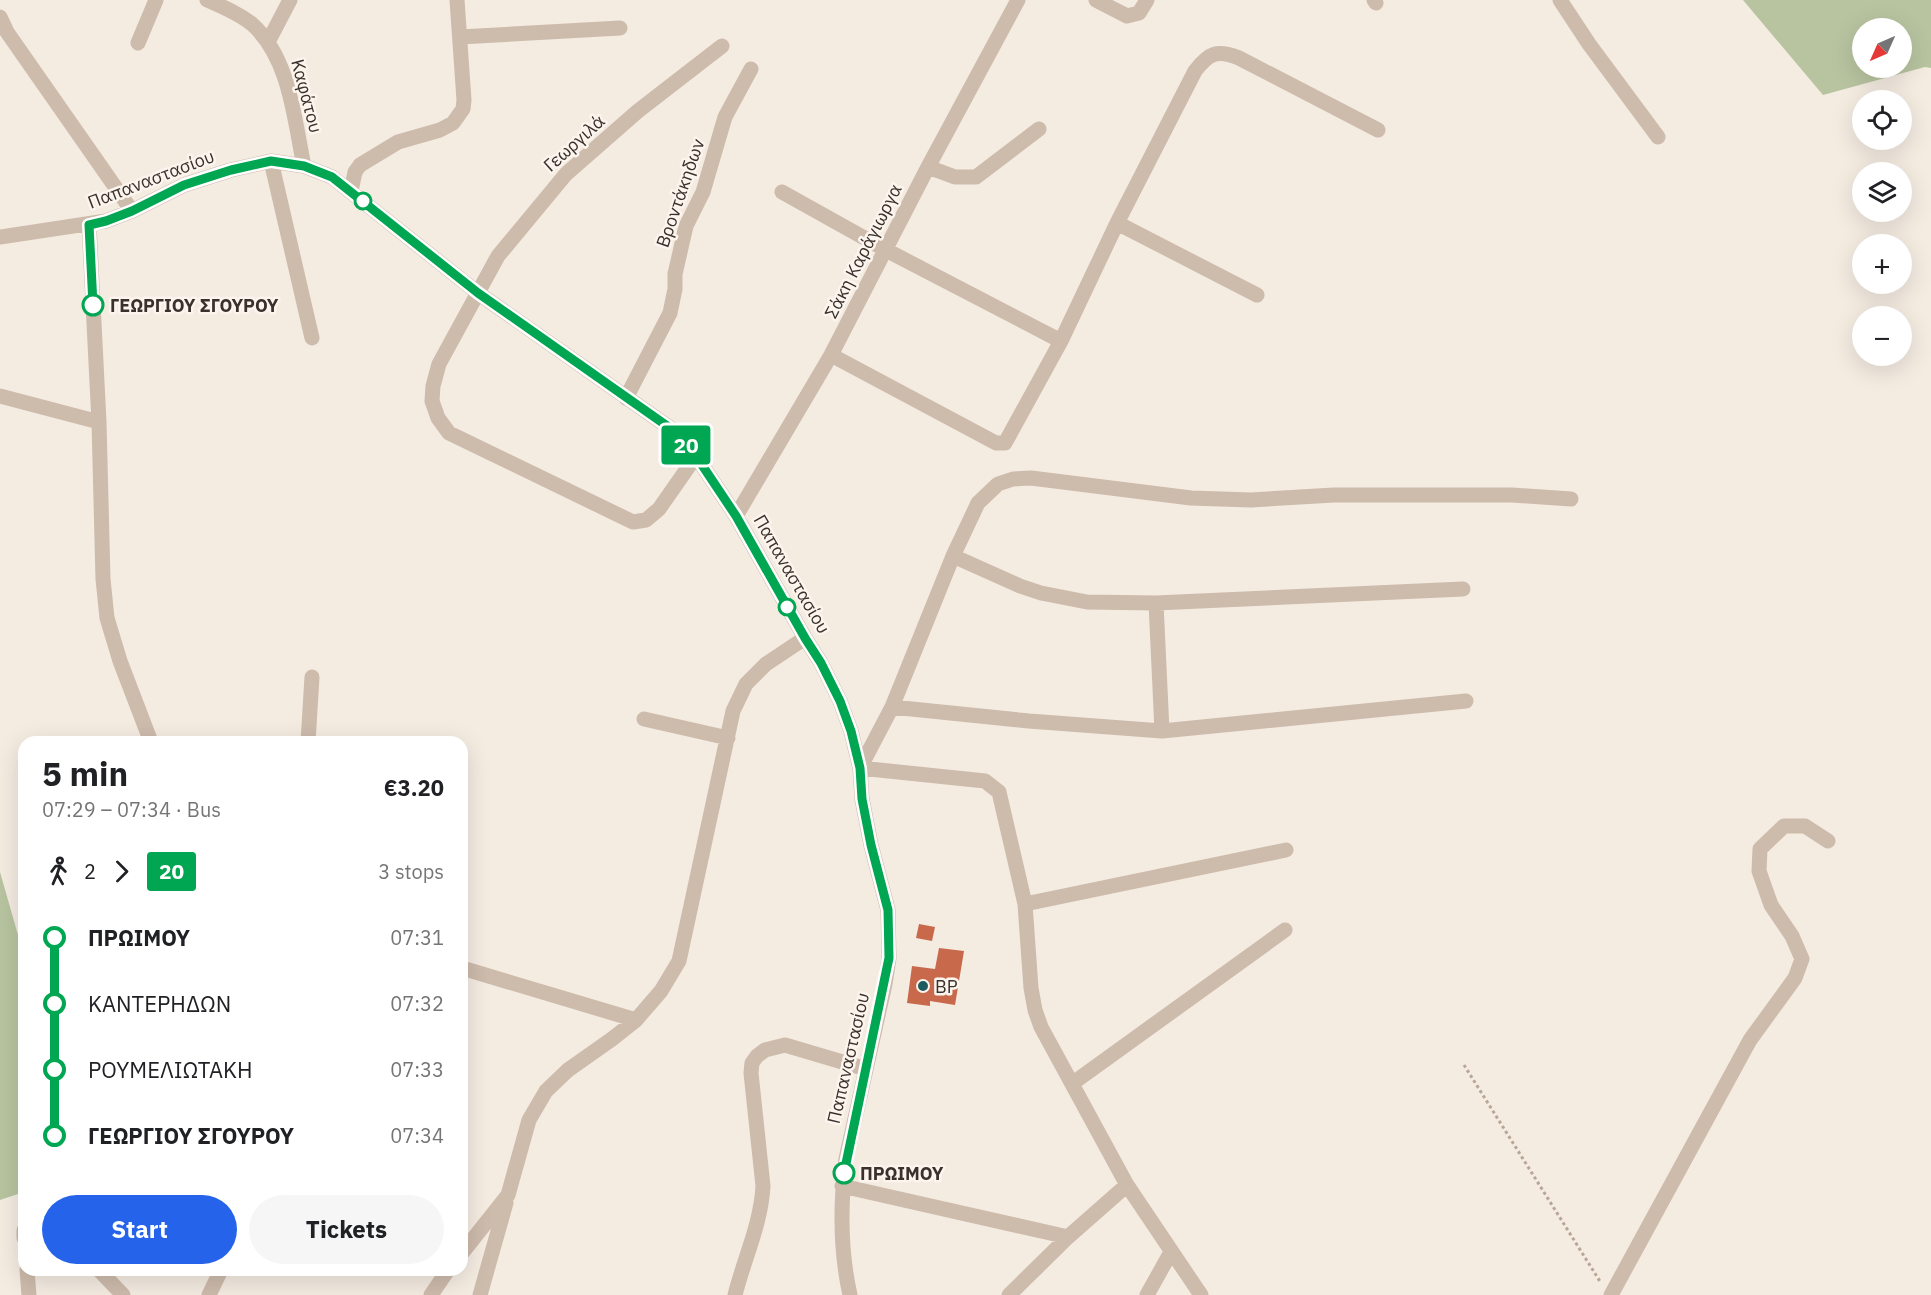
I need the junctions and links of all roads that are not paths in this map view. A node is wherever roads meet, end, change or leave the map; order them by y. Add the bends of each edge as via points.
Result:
1 (156, 0) edge
2 (207, 0) edge
3 (290, 0) edge
4 (457, 0) edge
5 (1018, 0) edge
6 (1096, 0) edge
7 (1147, 0) edge
8 (1560, 0) edge
9 (0, 18) edge
10 (620, 28) dead end
11 (460, 37) junction
12 (268, 42) junction
13 (138, 43) dead end
14 (722, 46) dead end
15 (751, 69) dead end
16 (1040, 129) dead end
17 (1378, 130) dead end
18 (1658, 137) dead end
19 (271, 161) junction
20 (304, 166) junction
21 (928, 166) junction
22 (351, 191) junction
23 (782, 192) dead end
24 (132, 211) junction
25 (1117, 223) junction
26 (89, 225) junction
27 (0, 237) edge
28 (886, 250) junction
29 (478, 293) junction
30 (1257, 295) dead end
31 (312, 338) dead end
32 (1061, 341) junction
33 (831, 355) junction
34 (0, 396) edge
35 (626, 398) junction
36 (99, 422) junction
37 (696, 456) junction
38 (1571, 499) dead end
39 (736, 516) junction
40 (953, 556) junction
41 (1463, 589) dead end
42 (1156, 603) junction
43 (805, 638) junction
44 (312, 677) dead end
45 (1466, 701) dead end
46 (892, 707) junction
47 (644, 718) dead end
48 (1162, 731) junction
49 (149, 736) edge
50 (308, 736) edge
51 (728, 738) junction
52 (860, 768) junction
53 (1828, 841) dead end
54 (1286, 850) dead end
55 (1025, 904) junction
56 (1285, 930) dead end
57 (468, 970) edge
58 (636, 1020) junction
59 (866, 1069) junction
60 (1073, 1083) junction
61 (1127, 1185) junction
62 (842, 1186) junction
63 (508, 1195) junction
64 (1068, 1237) junction
65 (468, 1245) edge
66 (1171, 1252) junction
67 (27, 1276) edge
68 (105, 1276) edge
69 (218, 1276) edge
70 (442, 1276) edge
71 (1607, 1290) edge
72 (29, 1295) edge
73 (123, 1295) edge
74 (209, 1295) edge
75 (431, 1295) edge
76 (480, 1295) edge
77 (735, 1295) edge
78 (850, 1295) edge
79 (1010, 1295) edge
80 (1148, 1295) edge
81 (1201, 1295) edge

1 - 13 street
2 - 12 street, Καφάτου via 250,23
3 - 12 street
4 - 11 street
5 - 21 street, Σάκη Καράγιωργα
6 - 7 street via 1127,16 1138,13
8 - 18 street
9 - 24 street
10 - 11 street
11 - 22 street via 463,110 453,123 440,130 398,142 360,165
12 - 20 street, Καφάτου via 288,91
14 - 29 street, Γεωργιλά via 638,111 566,174 498,256
15 - 35 street, Βροντάκηδων via 725,117 703,192 686,226 670,313
16 - 21 street via 976,177 955,177
17 - 25 street via 1239,57 1216,53 1205,58 1195,71
19 - 20 street, Παπαναστασίου
19 - 24 street, Παπαναστασίου via 184,185
19 - 31 street
20 - 22 street, Παπαναστασίου via 332,177
21 - 28 street, Σάκη Καράγιωργα
22 - 29 street, Παπαναστασίου
23 - 28 street
24 - 26 street, Παπαναστασίου
25 - 30 street
25 - 32 street
26 - 27 street, Παπαναστασίου
26 - 36 street
28 - 32 street
28 - 33 street, Σάκη Καράγιωργα
29 - 35 street, Παπαναστασίου
29 - 37 street, Γεωργιλά via 439,364 433,386 432,401 449,433 633,522 646,520 659,509
32 - 33 street via 1005,443 996,442
33 - 39 street, Σάκη Καράγιωργα
34 - 36 street
35 - 37 street, Παπαναστασίου via 670,428
36 - 49 street via 107,618
37 - 39 street, Παπαναστασίου
38 - 40 street via 1512,495 1334,495 1251,501 1013,478 998,484 978,503
39 - 43 street, Παπαναστασίου
40 - 42 street via 1041,593 1088,602
40 - 46 street
41 - 42 street
42 - 48 street
43 - 51 street via 766,664 746,684 733,711
43 - 52 street, Παπαναστασίου via 840,701
44 - 50 street
45 - 48 street
46 - 48 street
46 - 52 street
47 - 51 street
51 - 58 street via 679,961 661,991
52 - 55 street via 985,781 993,786 1002,802
52 - 59 street, Παπαναστασίου via 865,815 890,932 885,984
53 - 71 street via 1805,826 1784,826 1760,849 1759,870 1771,905 1802,959 1795,978 1750,1040
54 - 55 street
55 - 60 street via 1035,1010
56 - 60 street
57 - 58 street
58 - 63 street via 546,1091 529,1120
59 - 62 street, Παπαναστασίου
59 - 77 street via 785,1045 765,1050 752,1063 763,1199
60 - 61 street
61 - 64 street
61 - 66 street
62 - 64 street
62 - 78 street, Παπαναστασίου via 843,1250
63 - 65 street
63 - 76 street
64 - 79 street
66 - 80 street
66 - 81 street
67 - 72 street
68 - 73 street
69 - 74 street
70 - 75 street

